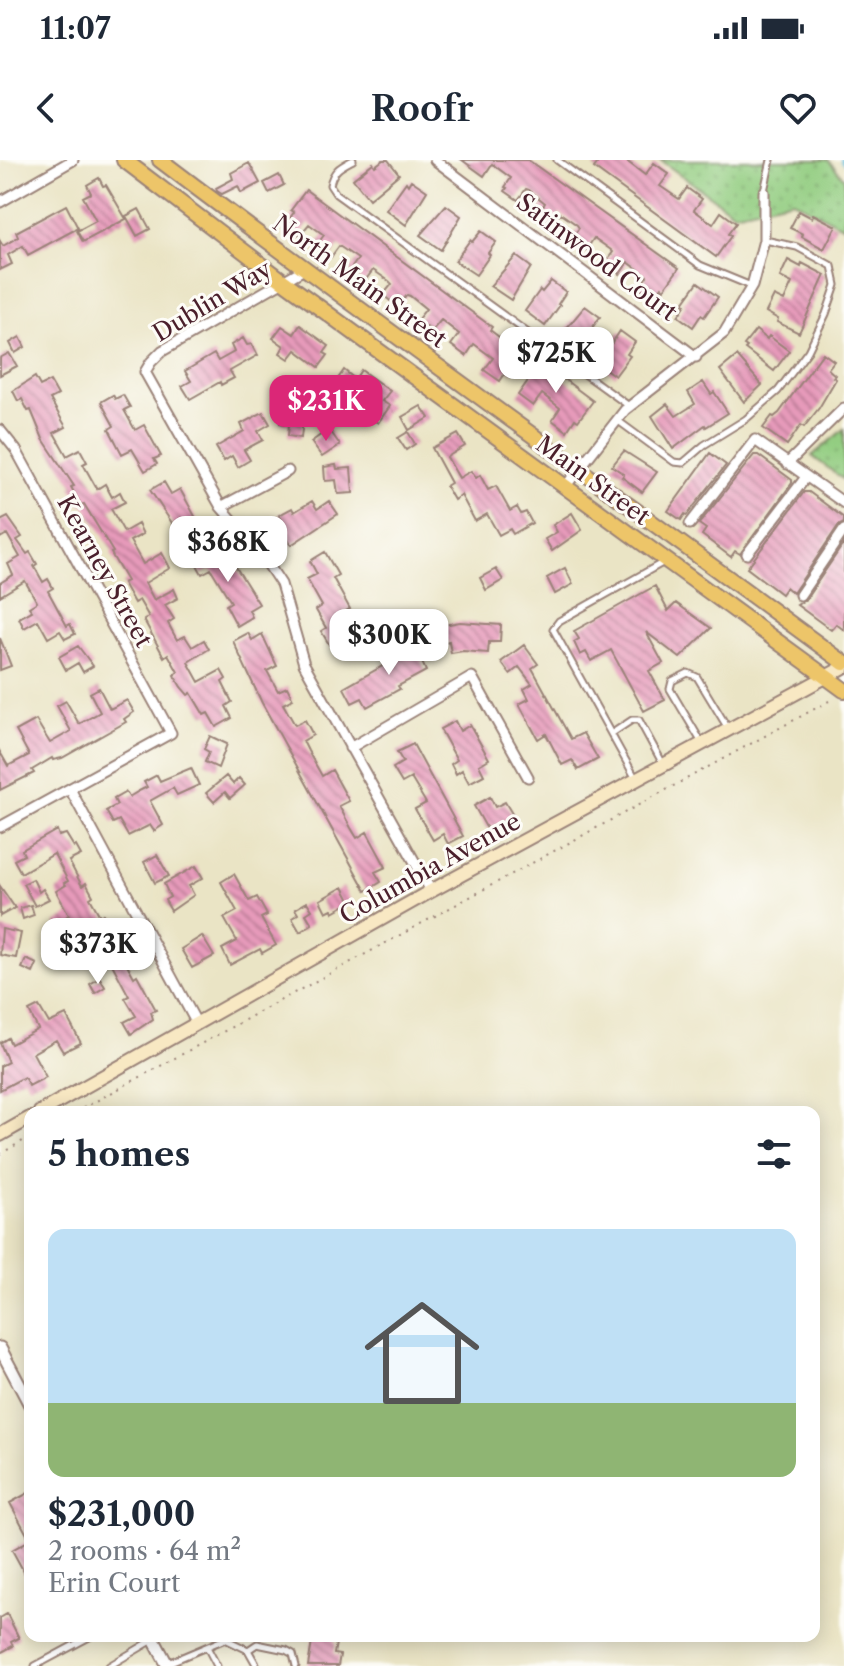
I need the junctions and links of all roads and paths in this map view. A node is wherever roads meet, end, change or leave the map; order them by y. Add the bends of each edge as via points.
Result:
1 (73, 160) edge
2 (124, 160) edge
3 (160, 160) edge
4 (353, 160) edge
5 (435, 160) edge
6 (557, 160) edge
7 (771, 160) edge
8 (764, 192) joint
9 (0, 202) edge
10 (764, 240) junction
11 (304, 269) junction
12 (283, 281) junction
13 (752, 286) junction
14 (696, 357) junction
15 (630, 406) junction
16 (844, 408) edge
17 (617, 420) junction
18 (0, 430) edge
19 (787, 464) junction
20 (580, 467) junction
21 (288, 471) dead end
22 (806, 477) junction
23 (565, 487) junction
24 (844, 503) edge
25 (221, 507) junction
26 (690, 524) dead end
27 (844, 530) edge
28 (747, 554) dead end
29 (666, 561) junction
30 (800, 595) dead end
31 (844, 665) edge
32 (826, 677) junction
33 (844, 690) edge
34 (829, 701) dead end
35 (729, 730) junction
36 (611, 734) junction
37 (703, 744) junction
38 (350, 748) junction
39 (663, 765) junction
40 (528, 777) dead end
41 (637, 780) junction
42 (70, 789) junction
43 (0, 827) edge
44 (431, 891) junction
45 (197, 1024) junction
46 (51, 1106) edge
47 (87, 1106) edge
48 (24, 1121) edge
49 (0, 1135) edge
50 (24, 1140) edge
51 (0, 1154) edge
52 (2, 1355) edge
53 (24, 1394) edge
54 (80, 1642) edge
55 (147, 1642) edge
56 (155, 1642) edge
57 (218, 1642) edge
58 (231, 1642) edge
59 (207, 1647) junction
60 (248, 1650) junction
61 (168, 1665) edge
62 (35, 1666) edge
63 (109, 1666) edge
64 (217, 1666) edge
65 (257, 1666) edge
66 (296, 1666) edge

1 - 9 street
2 - 12 main road, Main Street
3 - 11 main road, North Main Street
4 - 15 lane via 332,176 336,194
5 - 14 street, Satinwood Court
6 - 13 lane via 700,265
7 - 8 lane
8 - 10 street
10 - 13 street
10 - 17 lane via 797,247 832,266 836,285 808,351 778,391 683,463 674,462
11 - 12 street, Dublin Way
11 - 20 main road, North Main Street
12 - 23 main road, Main Street
12 - 25 street, Dublin Way via 162,351 145,372
13 - 14 street via 724,333
14 - 15 street
15 - 17 street
16 - 19 street
17 - 20 street
18 - 42 street, Kearney Street via 16,450 171,733
19 - 22 street
19 - 26 street via 755,440
20 - 23 street
20 - 31 main road, North Main Street
21 - 25 street
22 - 24 street
22 - 28 street
23 - 29 main road, Main Street
25 - 38 street via 281,584 304,664
27 - 30 street
29 - 32 main road, Main Street
29 - 36 lane via 553,629
31 - 32 main road, Columbia Avenue
32 - 33 main road, Main Street
32 - 35 main road, Columbia Avenue
34 - 47 path
35 - 37 main road, Columbia Avenue
35 - 37 lane via 697,677 688,673 672,681 670,689
36 - 39 lane via 639,720
36 - 41 lane
37 - 39 main road, Columbia Avenue
38 - 40 street via 472,677
38 - 44 street
39 - 41 main road, Columbia Avenue
41 - 44 main road, Columbia Avenue
42 - 43 street
42 - 45 street
44 - 45 main road, Columbia Avenue
45 - 46 main road, Columbia Avenue
48 - 49 main road
50 - 51 path
52 - 53 street
54 - 62 lane
55 - 63 lane
56 - 61 street
57 - 59 lane
58 - 60 lane
59 - 61 lane
59 - 64 lane
60 - 65 lane
60 - 66 lane via 257,1644 286,1650

